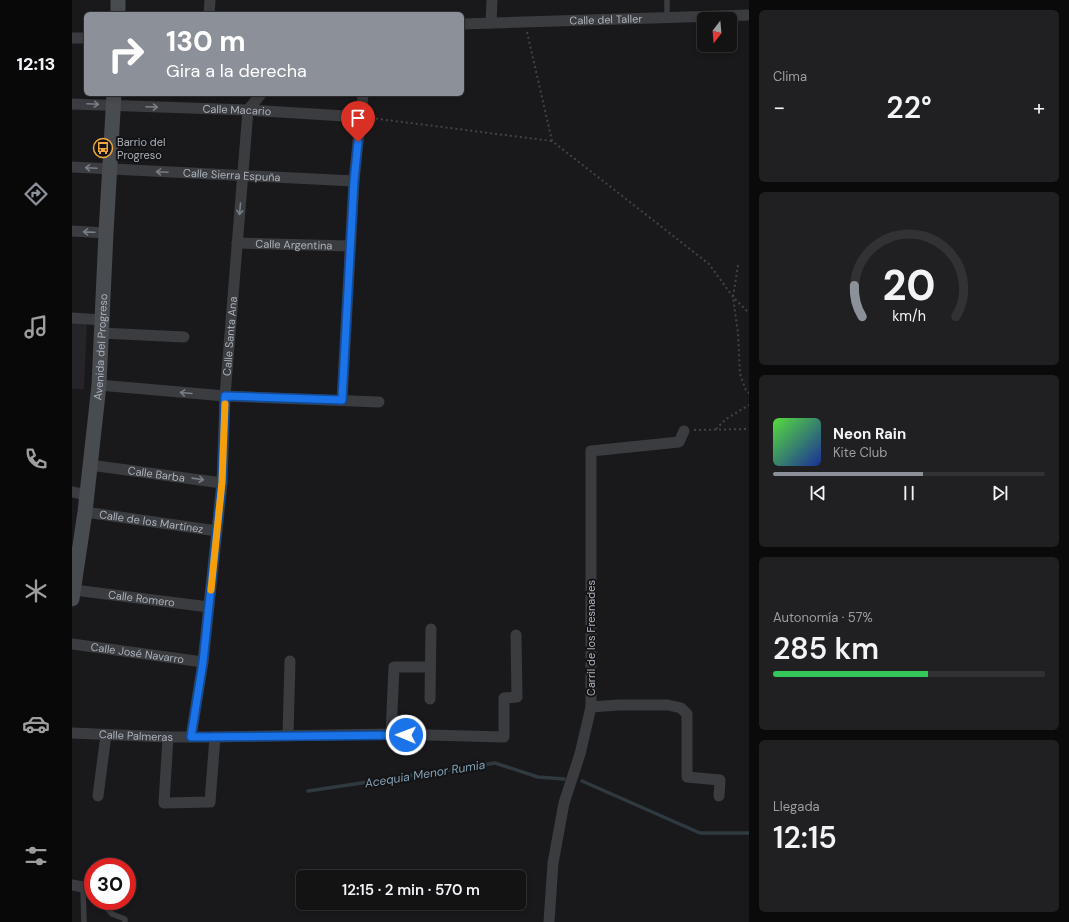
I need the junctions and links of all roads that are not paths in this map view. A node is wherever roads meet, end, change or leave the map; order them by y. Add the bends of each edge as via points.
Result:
1 (118, 0) edge
2 (210, 0) edge
3 (492, 0) edge
4 (667, 0) edge
5 (118, 12) edge
6 (209, 12) edge
7 (749, 14) edge
8 (666, 17) junction
9 (491, 23) junction
10 (464, 24) edge
11 (72, 38) edge
12 (84, 38) edge
13 (259, 96) edge
14 (362, 96) edge
15 (114, 100) edge
16 (72, 104) edge
17 (248, 110) junction
18 (361, 117) junction
19 (72, 167) edge
20 (110, 169) junction
21 (243, 173) junction
22 (354, 181) junction
23 (72, 231) edge
24 (106, 232) junction
25 (237, 243) junction
26 (350, 246) junction
27 (72, 318) edge
28 (102, 326) junction
29 (184, 338) dead end
30 (99, 386) junction
31 (225, 396) junction
32 (342, 400) junction
33 (379, 402) dead end
34 (684, 431) road end
35 (90, 465) junction
36 (222, 482) junction
37 (79, 493) edge
38 (85, 512) junction
39 (217, 531) junction
40 (73, 595) edge
41 (210, 607) junction
42 (431, 629) dead end
43 (516, 635) dead end
44 (72, 644) edge
45 (203, 662) junction
46 (290, 662) dead end
47 (430, 667) junction
48 (430, 699) dead end
49 (591, 707) junction
50 (72, 733) edge
51 (391, 734) junction
52 (106, 735) junction
53 (288, 735) junction
54 (168, 736) junction
55 (191, 737) junction
56 (215, 737) junction
57 (98, 796) dead end
58 (719, 796) dead end
59 (82, 886) edge
60 (108, 910) edge
61 (84, 922) edge
62 (125, 922) edge
63 (549, 922) edge

1 - 5 main road
2 - 6 street
3 - 9 street
4 - 8 lane
7 - 8 street, Calle del Taller
8 - 9 street, Calle del Taller
9 - 10 street, Calle del Taller
11 - 12 street
13 - 17 street
14 - 18 street
16 -> 15 street, Calle Macario
15 -> 17 street, Calle Macario
15 - 20 main road, Avenida del Progreso
17 - 18 street, Calle Macario
17 - 21 street, Calle Santa Ana
18 - 22 street
20 -> 19 street, Calle Sierra Espuña
21 -> 20 street, Calle Sierra Espuña
20 - 24 main road, Avenida del Progreso
21 - 22 street, Calle Sierra Espuña
21 -> 25 street, Calle Santa Ana
22 - 26 street
24 -> 23 street
24 - 28 main road, Avenida del Progreso
25 - 26 street, Calle Argentina
25 - 31 street, Calle Santa Ana
26 - 32 street
27 - 28 street
28 - 29 street
28 - 30 main road, Avenida del Progreso
31 -> 30 street
30 - 35 main road, Avenida del Progreso
31 - 32 street
31 - 36 street, Calle Santa Ana
32 - 33 street
34 - 49 street, Carril de los Fresnades via 680,442 591,451
35 -> 36 street, Calle Barba
35 - 37 main road, Avenida del Progreso
36 - 39 street, Calle Santa Ana
37 - 38 main road, Avenida del Progreso
38 - 39 street, Calle de los Martínez
38 - 40 main road, Avenida del Progreso
39 - 41 street, Calle Santa Ana
40 - 41 street, Calle Romero
41 - 45 street, Calle Santa Ana
42 - 47 street
43 - 51 street, Calle Palmeras via 517,697 504,698 504,737
44 - 45 street, Calle José Navarro
45 - 55 street, Calle Santa Ana
46 - 53 street
47 - 48 street
47 - 51 street via 394,667
49 - 58 street via 668,705 681,708 687,714 687,777 720,780
49 - 63 street, Carril de los Fresnades via 580,754 564,803 553,863
50 - 52 street, Calle Palmeras
51 - 53 street, Calle Palmeras
52 - 54 street, Calle Palmeras
52 - 57 street
53 - 56 street, Calle Palmeras
54 - 55 street, Calle Palmeras
54 - 56 street via 164,803 210,802
55 - 56 street, Calle Palmeras
59 - 61 lane
60 - 62 lane via 125,919

